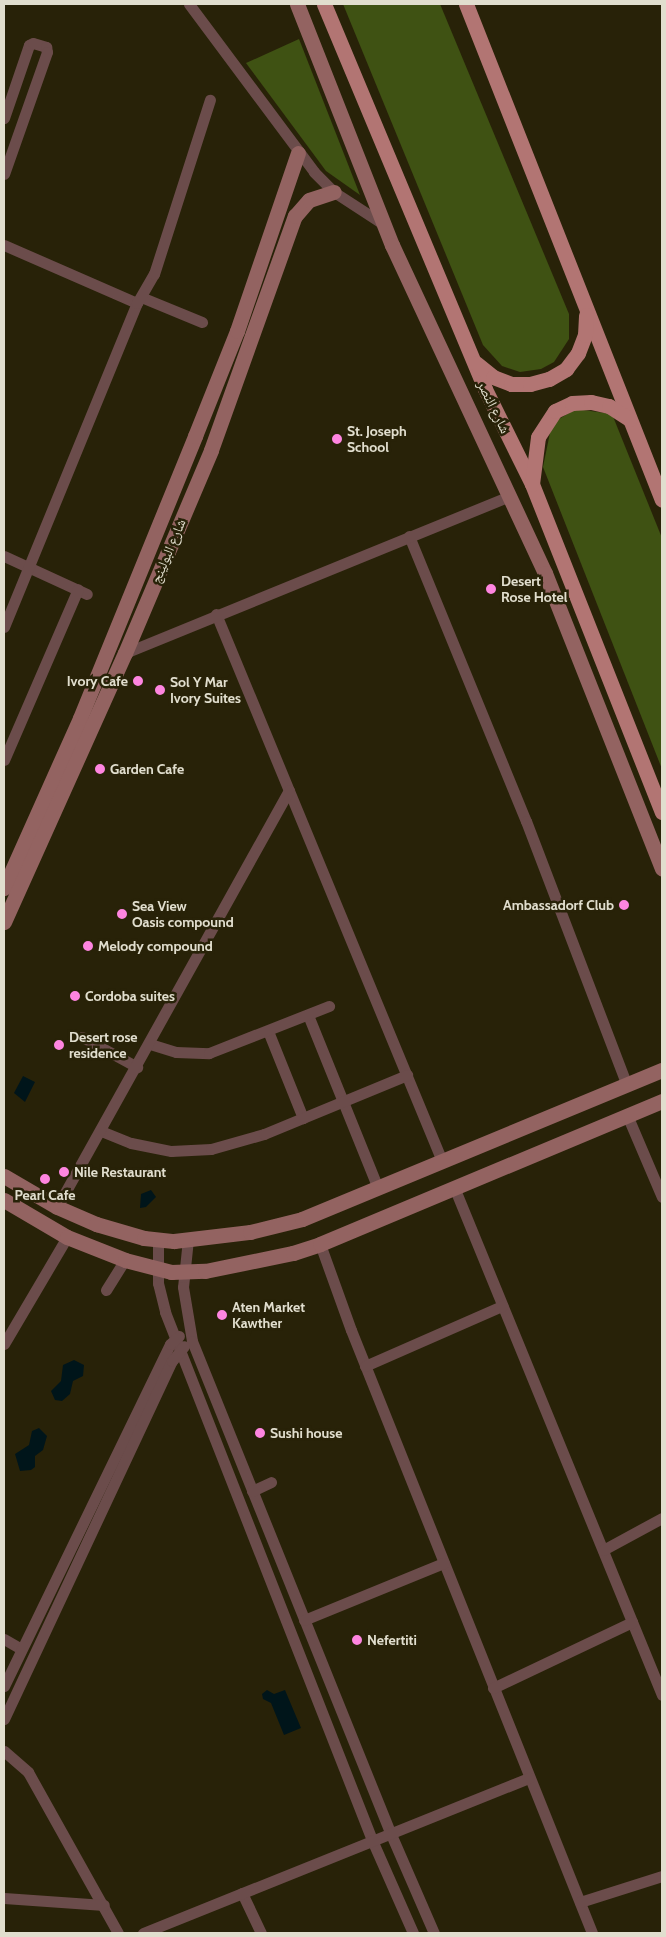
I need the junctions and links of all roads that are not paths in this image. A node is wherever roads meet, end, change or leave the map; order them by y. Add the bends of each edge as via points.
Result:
1 (189, 4) edge
2 (297, 4) edge
3 (324, 4) edge
4 (466, 4) edge
5 (210, 100) dead end
6 (4, 118) edge
7 (298, 153) junction
8 (4, 174) edge
9 (334, 192) junction
10 (383, 224) junction
11 (4, 245) edge
12 (139, 300) junction
13 (585, 305) junction
14 (202, 322) dead end
15 (472, 358) junction
16 (629, 419) junction
17 (532, 484) junction
18 (510, 496) junction
19 (662, 500) edge
20 (409, 536) junction
21 (4, 556) edge
22 (30, 568) junction
23 (125, 610) junction
24 (216, 614) junction
25 (140, 617) junction
26 (4, 626) edge
27 (125, 653) junction
28 (4, 760) edge
29 (289, 790) junction
30 (662, 812) edge
31 (662, 870) edge
32 (11, 886) edge
33 (4, 922) edge
34 (329, 1006) dead end
35 (308, 1015) junction
36 (268, 1031) junction
37 (82, 1037) dead end
38 (150, 1044) junction
39 (136, 1067) junction
40 (662, 1070) edge
41 (407, 1075) junction
42 (627, 1085) junction
43 (662, 1101) edge
44 (343, 1102) junction
45 (628, 1116) junction
46 (303, 1118) junction
47 (101, 1132) junction
48 (442, 1161) junction
49 (4, 1176) edge
50 (454, 1187) junction
51 (378, 1188) junction
52 (662, 1197) edge
53 (4, 1200) edge
54 (57, 1207) junction
55 (67, 1237) junction
56 (188, 1239) junction
57 (158, 1240) junction
58 (320, 1244) junction
59 (125, 1260) junction
60 (157, 1268) junction
61 (183, 1271) junction
62 (106, 1290) dead end
63 (502, 1306) junction
64 (191, 1336) junction
65 (4, 1344) edge
66 (177, 1344) junction
67 (365, 1366) junction
68 (271, 1482) dead end
69 (252, 1491) junction
70 (662, 1518) edge
71 (73, 1540) junction
72 (86, 1545) junction
73 (603, 1550) junction
74 (444, 1563) junction
75 (304, 1620) junction
76 (632, 1622) junction
77 (4, 1639) edge
78 (22, 1649) junction
79 (4, 1686) edge
80 (493, 1688) junction
81 (662, 1695) edge
82 (4, 1720) edge
83 (4, 1751) edge
84 (530, 1778) junction
85 (390, 1832) junction
86 (372, 1840) junction
87 (662, 1876) edge
88 (242, 1893) junction
89 (4, 1898) edge
90 (580, 1902) junction
91 (104, 1905) junction
92 (118, 1933) edge
93 (143, 1933) edge
94 (261, 1933) edge
95 (413, 1933) edge
96 (434, 1933) edge
97 (592, 1933) edge

1 - 7 street
2 - 10 street
3 - 15 main road, شارع النصر
4 - 13 main road
5 - 12 street via 154,274
6 - 8 street via 29,45 46,47 47,52
7 - 9 street
7 - 23 street, شارع البولينج via 237,331
9 - 10 street
9 - 25 street, شارع البولينج via 309,200 295,216 211,450
10 - 18 street via 429,329
11 - 12 street
12 - 14 street
12 - 22 street
13 - 15 main road via 587,325 582,344 566,368 549,379 511,384 493,377
13 - 16 main road
15 - 17 main road, شارع النصر
16 - 17 main road via 609,406 591,402 572,403 555,411 538,437
16 - 19 main road
17 - 30 main road, شارع النصر
18 - 20 street
18 - 31 street via 545,573
20 - 24 street
20 - 42 street via 526,821
21 - 22 street
22 - 26 street
22 - 28 street via 83,591
23 - 25 street
23 - 32 street, شارع البولينج
24 - 27 street
24 - 29 street
25 - 27 street, شارع البولينج
27 - 32 street, شارع البولينج
29 - 38 street
29 - 41 street
32 - 33 street, شارع البولينج
34 - 35 street
35 - 36 street
35 - 44 street
36 - 38 street via 209,1053 182,1053
36 - 46 street
37 - 39 street
38 - 39 street
39 - 47 street
40 - 42 street
41 - 44 street
41 - 48 street
42 - 48 street
43 - 45 street
44 - 46 street
44 - 51 street
45 - 50 street
45 - 52 street
46 - 47 street via 238,1143 210,1149 172,1151 132,1143
47 - 54 street
48 - 51 street
49 - 54 street
50 - 58 street
50 - 63 street
51 - 56 street via 302,1219 250,1232
53 - 55 street
54 - 57 street via 96,1224
55 - 59 street
55 - 65 street
56 - 57 street
56 - 61 street
57 - 60 street
58 - 61 street via 253,1262
58 - 67 street
59 - 60 street
59 - 62 street
60 - 61 street
60 - 66 street via 160,1298
61 - 64 street
63 - 67 street
63 - 73 street
64 - 66 street
64 - 69 street
66 - 71 street
66 - 72 street
66 - 86 street
67 - 74 street
68 - 69 street
69 - 75 street
70 - 73 street
71 - 72 street
71 - 78 street
72 - 82 street
73 - 76 street
74 - 75 street
74 - 80 street
75 - 85 street
76 - 80 street
76 - 81 street
77 - 78 street
78 - 79 street
80 - 84 street
83 - 91 street via 28,1772
84 - 85 street
84 - 90 street
85 - 86 street
85 - 96 street
86 - 88 street
86 - 95 street
87 - 90 street
88 - 93 street
88 - 94 street
89 - 91 street
90 - 97 street
91 - 92 street

